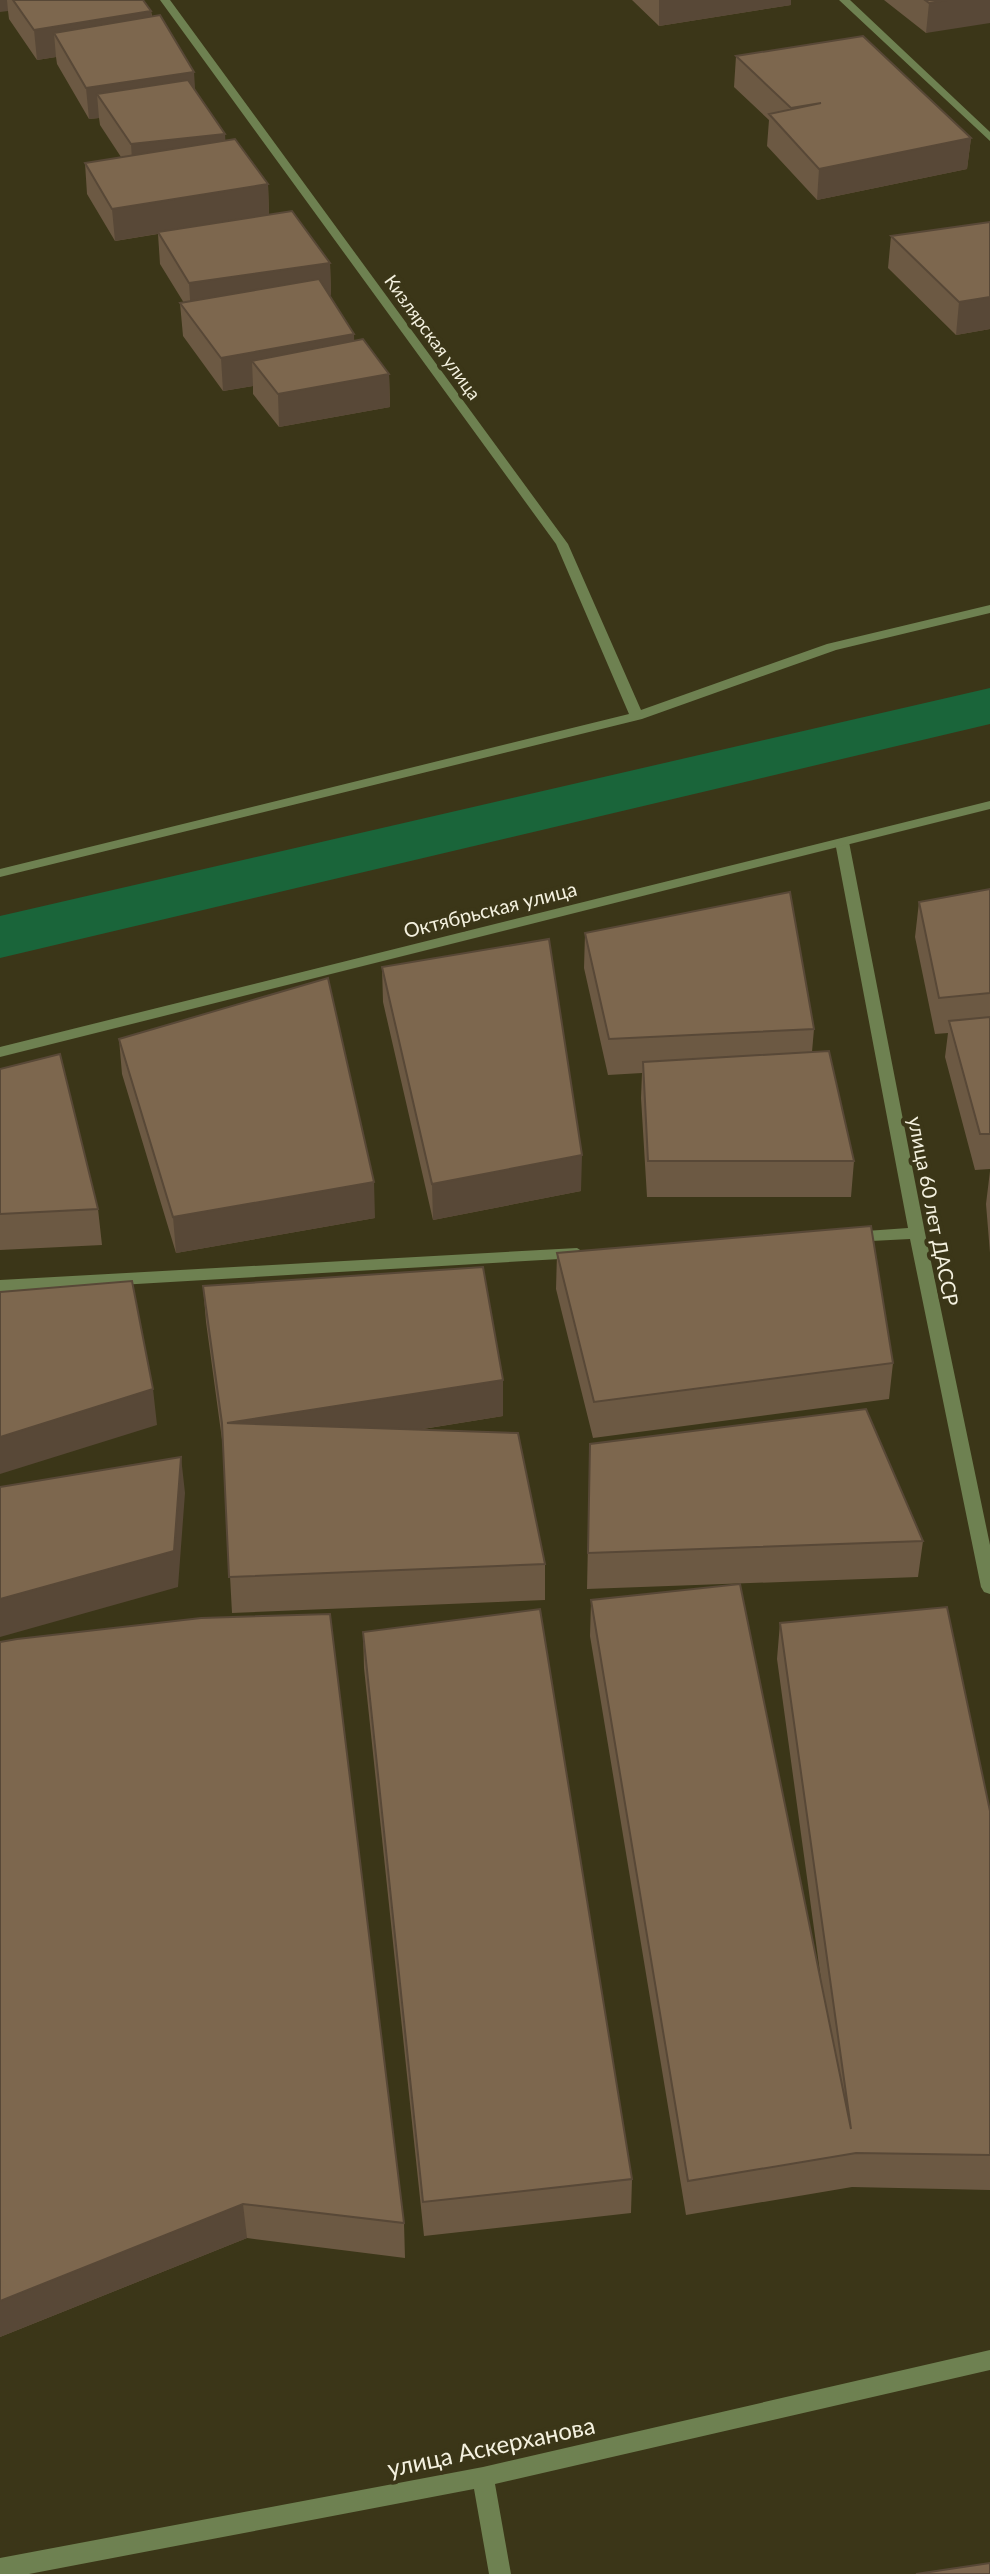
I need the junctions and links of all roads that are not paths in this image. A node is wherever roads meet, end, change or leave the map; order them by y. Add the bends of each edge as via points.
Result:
1 (165, 0) edge
2 (844, 0) edge
3 (990, 138) edge
4 (990, 609) edge
5 (637, 716) junction
6 (990, 805) edge
7 (842, 842) junction
8 (0, 873) edge
9 (0, 1052) edge
10 (917, 1233) junction
11 (838, 1238) edge
12 (601, 1251) edge
13 (0, 1286) edge
14 (990, 1587) edge
15 (990, 2360) edge
16 (483, 2477) junction
17 (0, 2569) edge
18 (500, 2574) edge

1 - 5 street, Кизлярская улица via 562,544
2 - 3 street
4 - 5 street via 832,647
5 - 8 street
6 - 7 street, Октябрьская улица
7 - 9 street, Октябрьская улица
7 - 10 street, улица 60 лет ДАССР
10 - 11 street
10 - 14 street, улица 60 лет ДАССР
12 - 13 street
15 - 16 street, улица Аскерханова
16 - 17 street, улица Аскерханова
16 - 18 street

